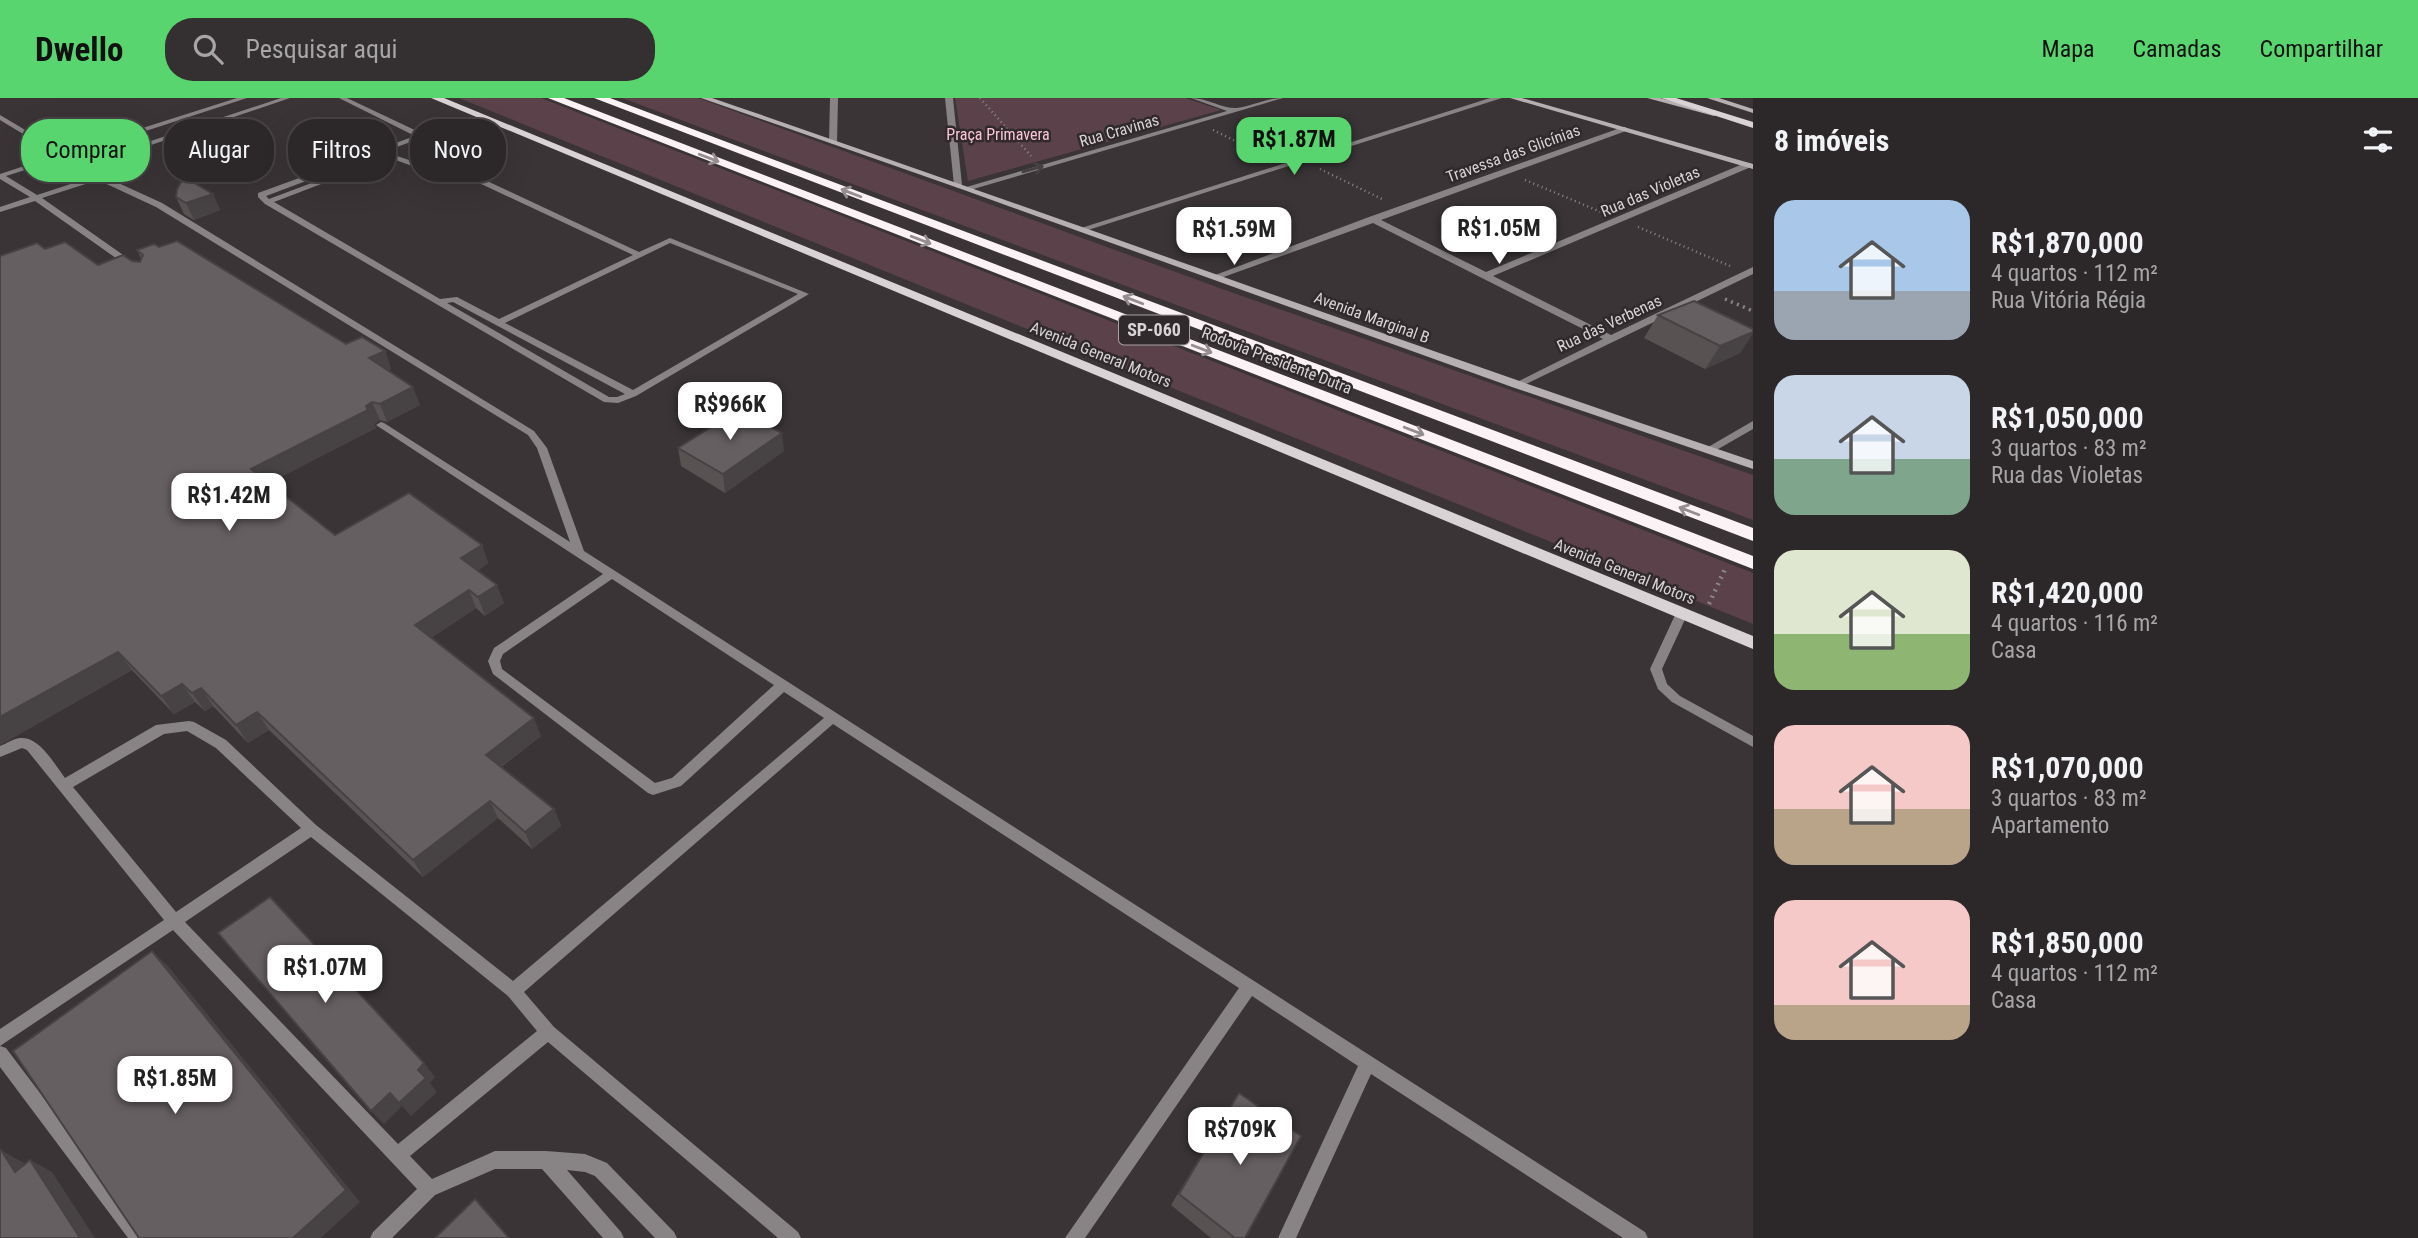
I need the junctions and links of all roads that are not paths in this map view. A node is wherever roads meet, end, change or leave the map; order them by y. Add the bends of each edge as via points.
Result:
1 (244, 98) edge
2 (287, 98) edge
3 (342, 98) edge
4 (436, 98) edge
5 (554, 98) edge
6 (600, 98) edge
7 (705, 98) edge
8 (834, 98) edge
9 (949, 98) edge
10 (1195, 98) edge
11 (1279, 98) edge
12 (1498, 98) edge
13 (1514, 98) edge
14 (1651, 98) edge
15 (1666, 98) edge
16 (1683, 98) edge
17 (720, 101) edge
18 (1714, 106) edge
19 (1234, 111) junction
20 (1753, 112) edge
21 (0, 117) edge
22 (1740, 121) junction
23 (1753, 122) edge
24 (150, 129) edge
25 (410, 129) edge
26 (21, 130) edge
27 (1623, 130) junction
28 (410, 140) edge
29 (833, 142) junction
30 (150, 143) edge
31 (410, 163) edge
32 (1750, 166) edge
33 (21, 170) edge
34 (0, 176) edge
35 (83, 182) edge
36 (109, 182) edge
37 (482, 182) edge
38 (963, 186) junction
39 (36, 198) junction
40 (268, 202) junction
41 (0, 210) edge
42 (1372, 219) junction
43 (1082, 229) junction
44 (639, 255) junction
45 (1753, 270) edge
46 (146, 274) edge
47 (1485, 276) junction
48 (1215, 277) junction
49 (437, 302) junction
50 (498, 323) junction
51 (1612, 339) junction
52 (1516, 385) junction
53 (634, 394) junction
54 (1753, 424) edge
55 (381, 425) dead end
56 (1709, 450) junction
57 (1753, 465) edge
58 (1753, 535) edge
59 (579, 551) junction
60 (1753, 563) edge
61 (613, 573) junction
62 (1682, 613) junction
63 (1753, 643) edge
64 (784, 684) junction
65 (834, 716) junction
66 (1753, 742) edge
67 (0, 752) edge
68 (63, 786) junction
69 (311, 829) junction
70 (175, 922) junction
71 (1250, 986) junction
72 (513, 991) junction
73 (548, 1032) junction
74 (0, 1038) edge
75 (0, 1054) edge
76 (1368, 1062) junction
77 (398, 1155) junction
78 (546, 1160) junction
79 (429, 1189) junction
80 (139, 1238) edge
81 (379, 1238) edge
82 (615, 1238) edge
83 (668, 1238) edge
84 (792, 1238) edge
85 (1073, 1238) edge
86 (1287, 1238) edge
87 (1639, 1238) edge

1 - 24 lane
2 - 30 lane
3 - 25 lane
4 - 62 main road, Avenida General Motors
5 -> 60 highway, Rodovia Presidente Dutra / SP-060
58 -> 6 highway, Rodovia Presidente Dutra / SP-060
7 - 17 street, Avenida Marginal B
8 - 29 street
9 - 38 street
10 - 19 street
11 - 19 street, Rua Cravinas
12 - 43 street
13 - 27 street
14 - 22 street
15 - 18 main road
16 - 18 main road
17 - 29 street, Avenida Marginal B
18 - 20 main road
18 - 22 main road
18 - 23 main road
38 -> 19 street, Rua Cravinas
21 - 26 lane
22 - 23 main road
27 - 32 street
27 - 42 street, Travessa das Glicínias
28 - 40 lane via 261,195
29 - 38 street, Avenida Marginal B
31 - 40 lane via 383,158
32 - 47 street, Rua das Violetas
33 - 34 lane
34 - 39 lane
35 - 39 lane
36 - 59 lane via 159,205 531,433 542,448
37 - 44 lane
38 - 43 street, Avenida Marginal B
39 - 41 lane
39 - 46 lane
40 - 49 lane
42 - 47 street
42 - 48 street, Travessa das Glicínias
43 - 48 street, Avenida Marginal B
44 - 50 lane
44 - 53 lane via 670,240 805,294
45 - 51 street, Rua das Verbenas
47 - 51 street
48 - 52 street, Avenida Marginal B
49 - 50 lane via 454,299
49 - 53 lane via 607,400
50 - 53 lane
51 - 52 street, Rua das Verbenas
52 - 56 street, Avenida Marginal B
54 - 56 street
55 - 59 lane
56 - 57 street, Avenida Marginal B
59 - 61 lane
61 - 64 lane
61 - 64 lane via 498,651 494,661 497,671 653,789 676,782
62 - 63 main road, Avenida General Motors
62 - 66 lane via 1657,669 1661,687
64 - 65 lane
65 - 71 lane
65 - 72 lane
67 - 68 lane via 21,743 32,746
68 - 69 lane via 161,729 189,726 220,744
68 - 70 lane
69 - 70 lane
69 - 72 lane
70 - 74 lane
70 - 77 lane
71 - 76 lane
71 - 85 lane
72 - 73 lane
73 - 77 lane
73 - 84 lane
75 - 80 lane
76 - 86 lane
76 - 87 lane
77 - 79 lane
78 - 79 lane via 495,1160
78 - 82 lane
78 - 83 lane via 601,1169
79 - 81 lane

